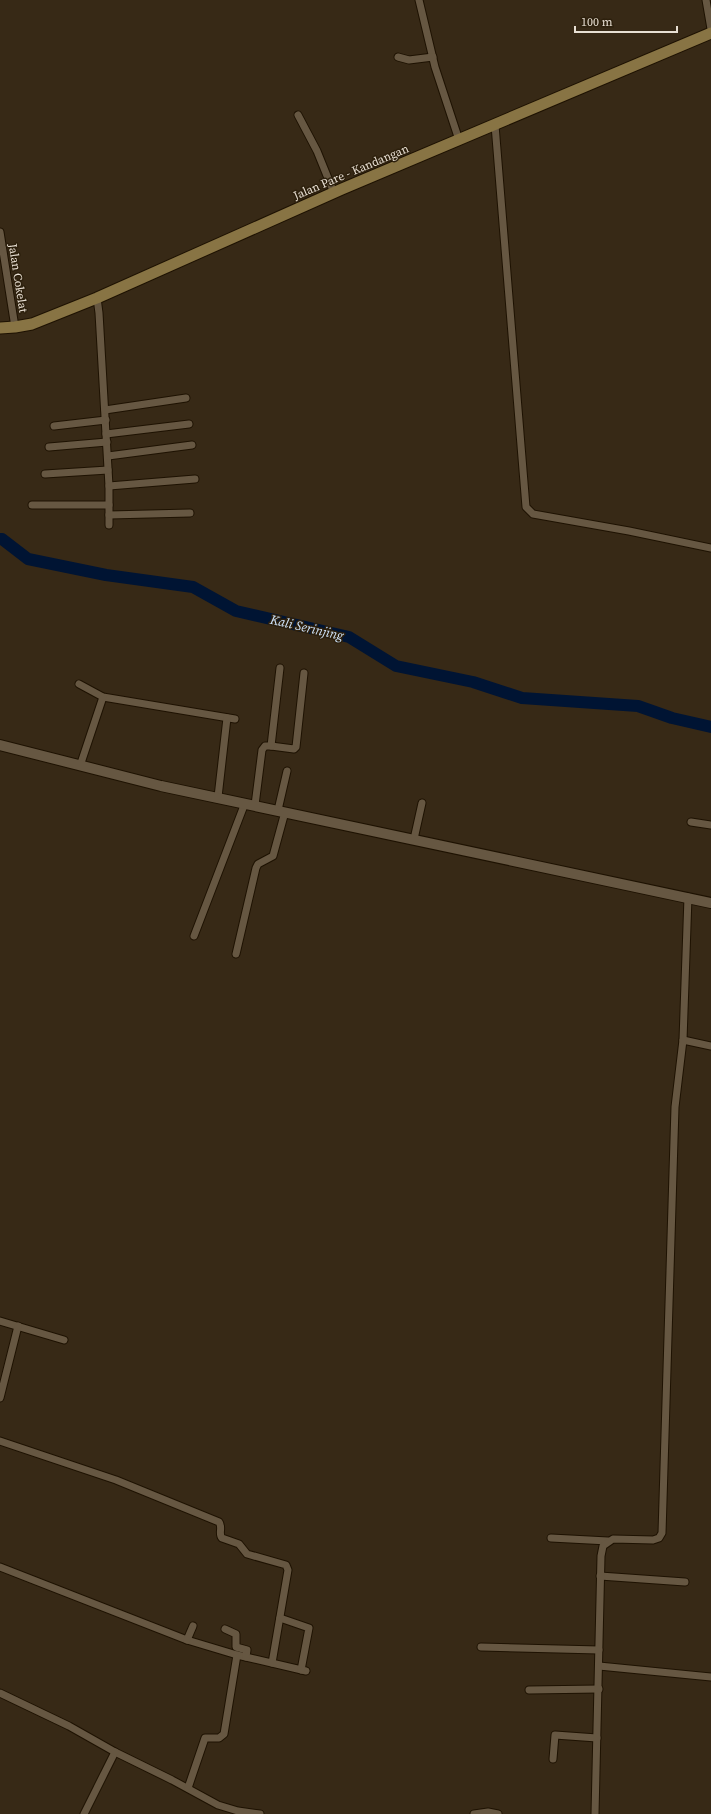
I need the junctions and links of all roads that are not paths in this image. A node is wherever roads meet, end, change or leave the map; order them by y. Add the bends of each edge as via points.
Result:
1 (419, 0) edge
2 (706, 0) edge
3 (711, 29) edge
4 (711, 33) edge
5 (398, 57) dead end
6 (433, 57) junction
7 (298, 115) dead end
8 (495, 125) junction
9 (459, 140) junction
10 (334, 193) junction
11 (0, 232) edge
12 (97, 298) junction
13 (15, 327) junction
14 (0, 328) edge
15 (186, 398) dead end
16 (105, 410) junction
17 (106, 420) junction
18 (188, 424) dead end
19 (54, 426) dead end
20 (106, 434) junction
21 (107, 442) junction
22 (192, 445) dead end
23 (49, 446) dead end
24 (108, 456) junction
25 (108, 470) junction
26 (45, 474) dead end
27 (195, 480) dead end
28 (109, 486) junction
29 (32, 505) dead end
30 (109, 505) junction
31 (190, 513) dead end
32 (109, 514) junction
33 (109, 525) dead end
34 (711, 548) edge
35 (280, 668) dead end
36 (304, 673) dead end
37 (79, 684) dead end
38 (104, 697) junction
39 (0, 745) edge
40 (271, 746) junction
41 (80, 766) junction
42 (287, 771) dead end
43 (218, 797) junction
44 (422, 803) dead end
45 (250, 804) junction
46 (282, 811) junction
47 (691, 822) dead end
48 (711, 825) edge
49 (414, 839) junction
50 (688, 898) junction
51 (711, 903) edge
52 (194, 936) dead end
53 (236, 954) dead end
54 (683, 1040) junction
55 (711, 1046) edge
56 (0, 1321) edge
57 (18, 1326) junction
58 (64, 1340) dead end
59 (3, 1376) edge
60 (0, 1398) edge
61 (0, 1441) edge
62 (550, 1538) dead end
63 (608, 1542) junction
64 (0, 1567) edge
65 (600, 1576) junction
66 (684, 1582) dead end
67 (280, 1618) junction
68 (193, 1626) dead end
69 (225, 1629) dead end
70 (187, 1640) junction
71 (481, 1647) dead end
72 (599, 1650) junction
73 (237, 1655) junction
74 (246, 1657) junction
75 (272, 1663) junction
76 (599, 1666) junction
77 (711, 1677) edge
78 (599, 1689) junction
79 (529, 1690) dead end
80 (0, 1693) edge
81 (597, 1738) junction
82 (115, 1752) junction
83 (553, 1759) dead end
84 (188, 1788) junction
85 (84, 1814) edge
86 (260, 1814) edge
87 (474, 1814) edge
88 (498, 1814) edge
89 (595, 1814) edge

1 - 6 street
2 - 3 street
4 - 8 main road, Jalan Pare - Kandangan
5 - 6 street via 409,60
6 - 9 street
7 - 10 street
8 - 9 main road, Jalan Pare - Kandangan
8 - 34 street via 526,507 532,514
9 - 10 main road, Jalan Pare - Kandangan
10 - 12 main road, Jalan Pare - Kandangan
11 - 13 street, Jalan Cokelat
12 - 13 main road, Jalan Pare - Kandangan via 32,324
12 - 16 street
13 - 14 main road, Jalan Pare - Kandangan
15 - 16 street
16 - 17 street
17 - 19 street
17 - 20 street
18 - 20 street
20 - 21 street
21 - 23 street
21 - 24 street
22 - 24 street
24 - 25 street
25 - 26 street
25 - 28 street
27 - 28 street
28 - 30 street
29 - 30 street
30 - 32 street
31 - 32 street
32 - 33 street
35 - 40 street
36 - 40 street via 296,747 294,749
37 - 38 street
38 - 41 street
38 - 43 street via 231,719
39 - 41 street
40 - 45 street via 265,746 262,750
41 - 43 street
42 - 46 street
43 - 45 street
44 - 49 street
45 - 46 street
45 - 52 street
46 - 49 street
46 - 53 street via 273,856 258,864 256,868
47 - 48 street
49 - 50 street
50 - 51 street
50 - 54 street
54 - 55 street
54 - 63 street via 675,1107 662,1533 656,1539 613,1539
56 - 57 street
57 - 58 street
57 - 59 street
59 - 60 street
61 - 67 street via 116,1480 219,1522 222,1538 239,1544 247,1554 287,1567
62 - 63 street
63 - 65 street via 603,1546
64 - 70 street
65 - 66 street
65 - 72 street
67 - 75 street
67 - 75 street via 309,1628 303,1671
68 - 70 street
69 - 74 street via 236,1634 236,1647 247,1650
70 - 73 street
71 - 72 street
72 - 76 street
73 - 74 street
73 - 84 street via 224,1734 220,1738 205,1738
74 - 75 street
76 - 77 street
76 - 78 street
78 - 79 street
78 - 81 street
80 - 82 street via 69,1726
81 - 83 street via 555,1735
81 - 89 street
82 - 84 street
82 - 85 street
84 - 86 street via 218,1805
87 - 88 street

